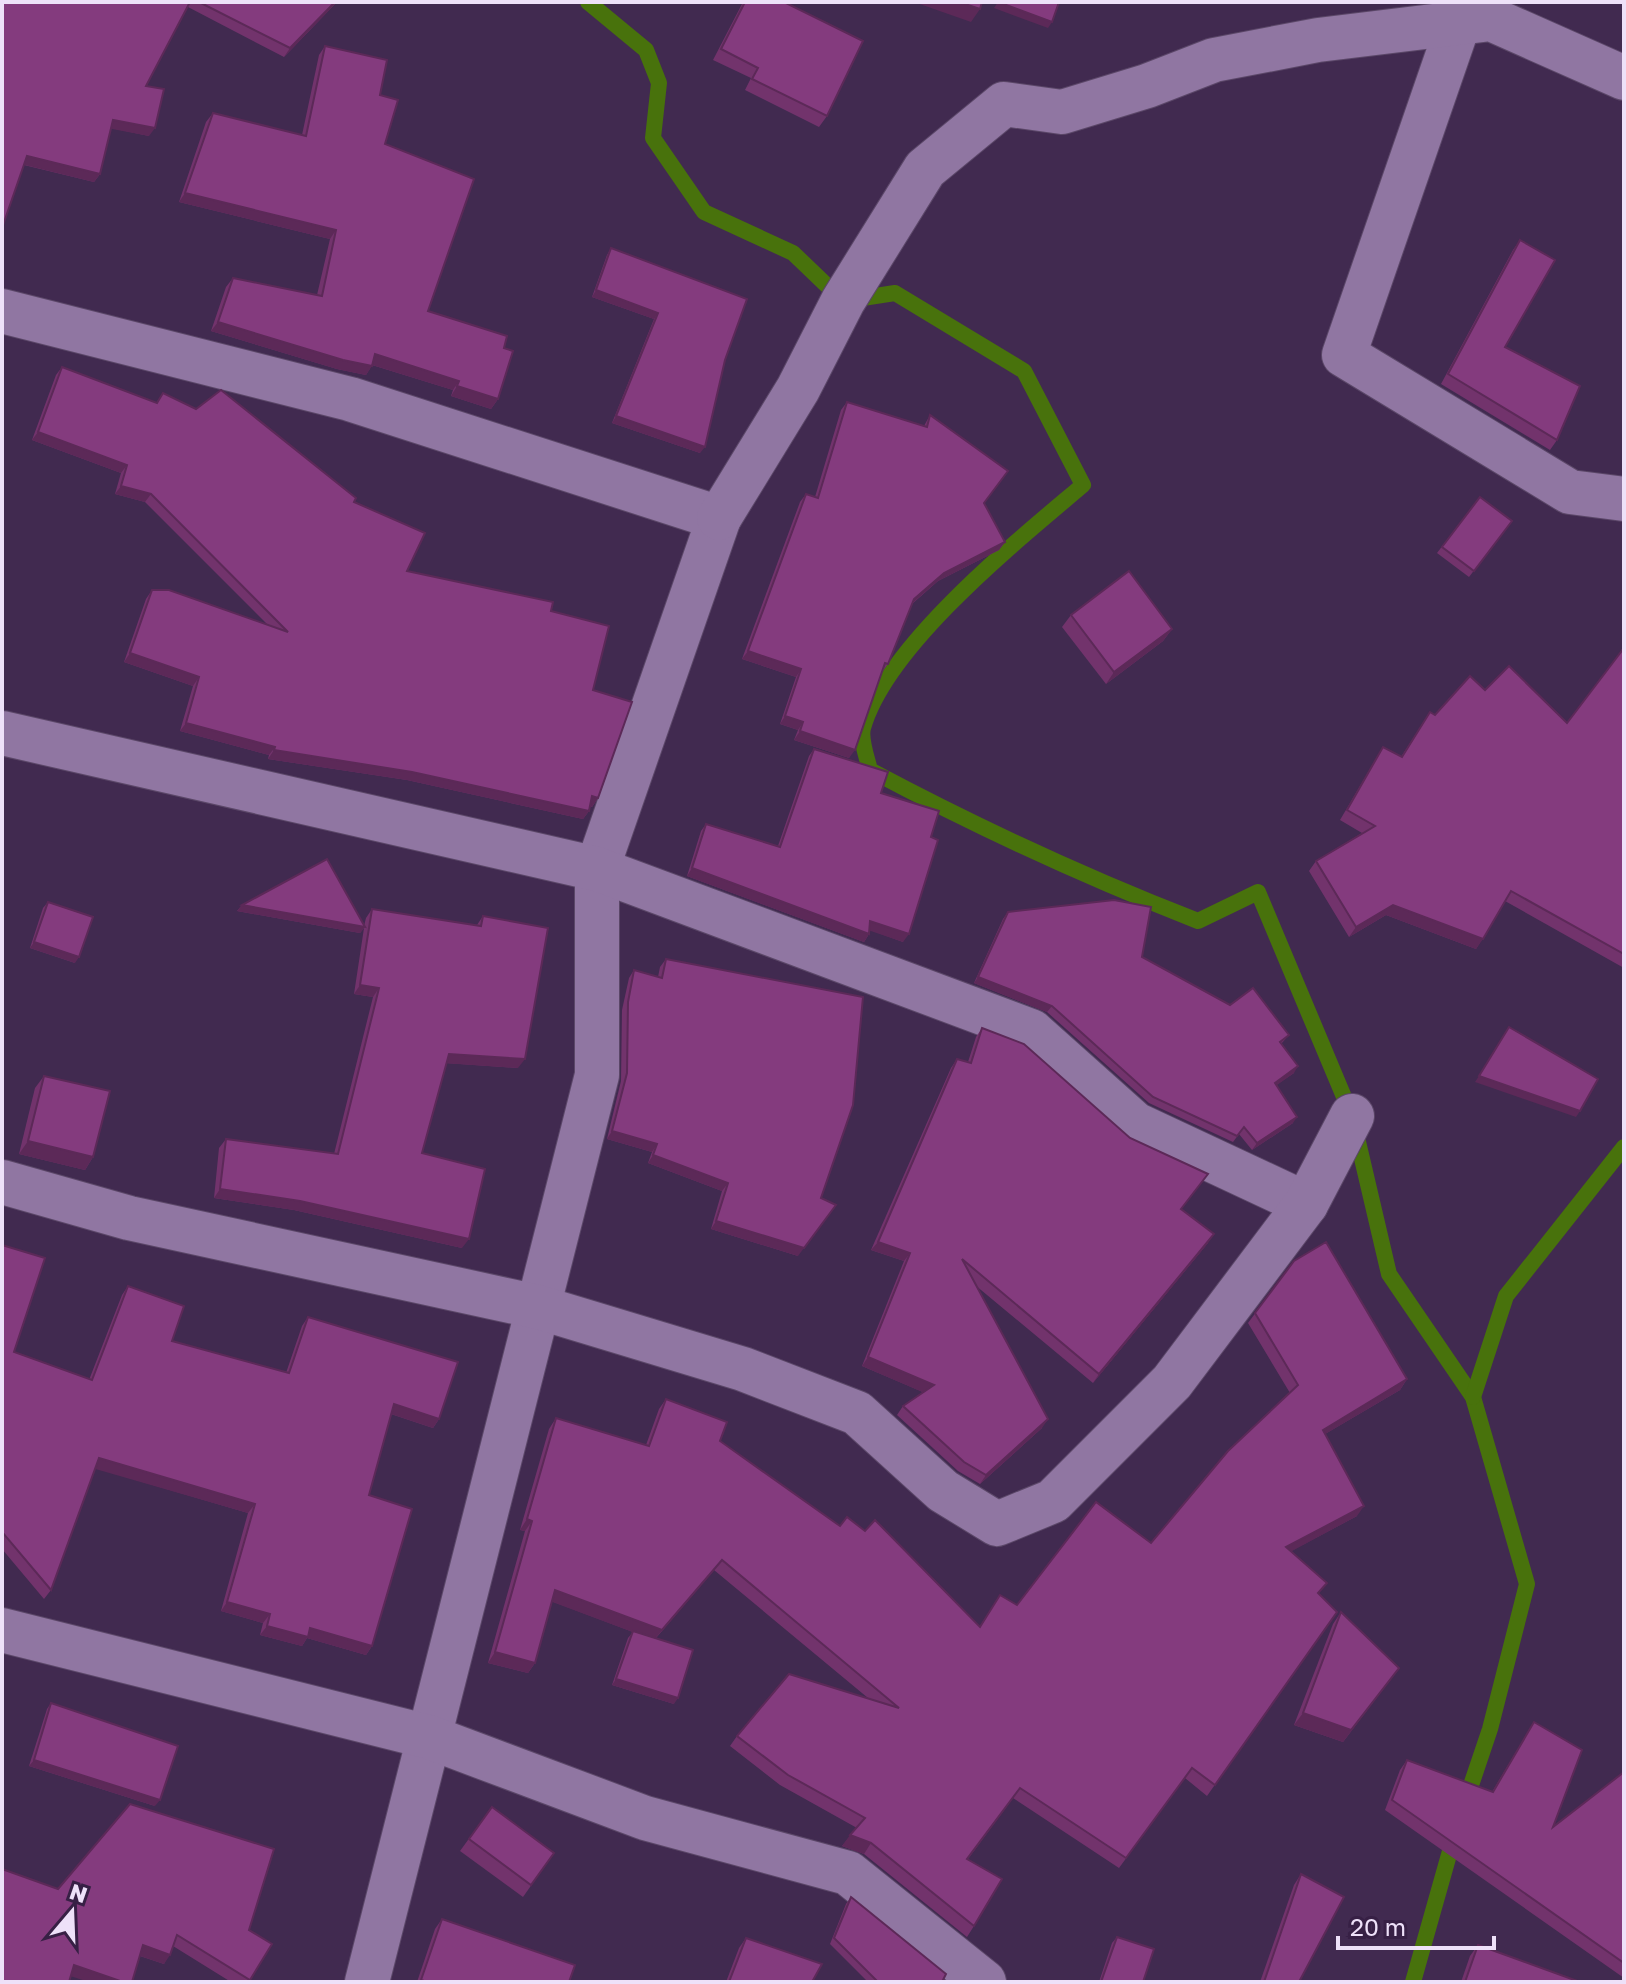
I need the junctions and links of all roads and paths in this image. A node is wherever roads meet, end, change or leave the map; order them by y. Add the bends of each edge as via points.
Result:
1 (1461, 12) edge
2 (1624, 78) edge
3 (2, 311) edge
4 (1624, 499) edge
5 (719, 518) junction
6 (2, 733) edge
7 (597, 869) junction
8 (1352, 1116) dead end
9 (2, 1182) edge
10 (1306, 1204) junction
11 (538, 1307) junction
12 (2, 1630) edge
13 (429, 1737) junction
14 (367, 1982) edge
15 (984, 1982) edge

1 - 2 street via 1491,19
1 - 4 street via 1344,355 1570,492
1 - 5 street via 1214,60 1062,112 1004,104 925,169
3 - 5 street via 350,399
5 - 7 street
6 - 7 street
7 - 10 street via 1031,1031 1135,1124
7 - 11 street via 597,1075
8 - 10 street
9 - 11 street via 129,1218
10 - 11 street via 1172,1382 1053,1501 997,1524 943,1491 857,1413 743,1369
11 - 13 street
12 - 13 street
13 - 14 street
13 - 15 street via 645,1818 848,1873

